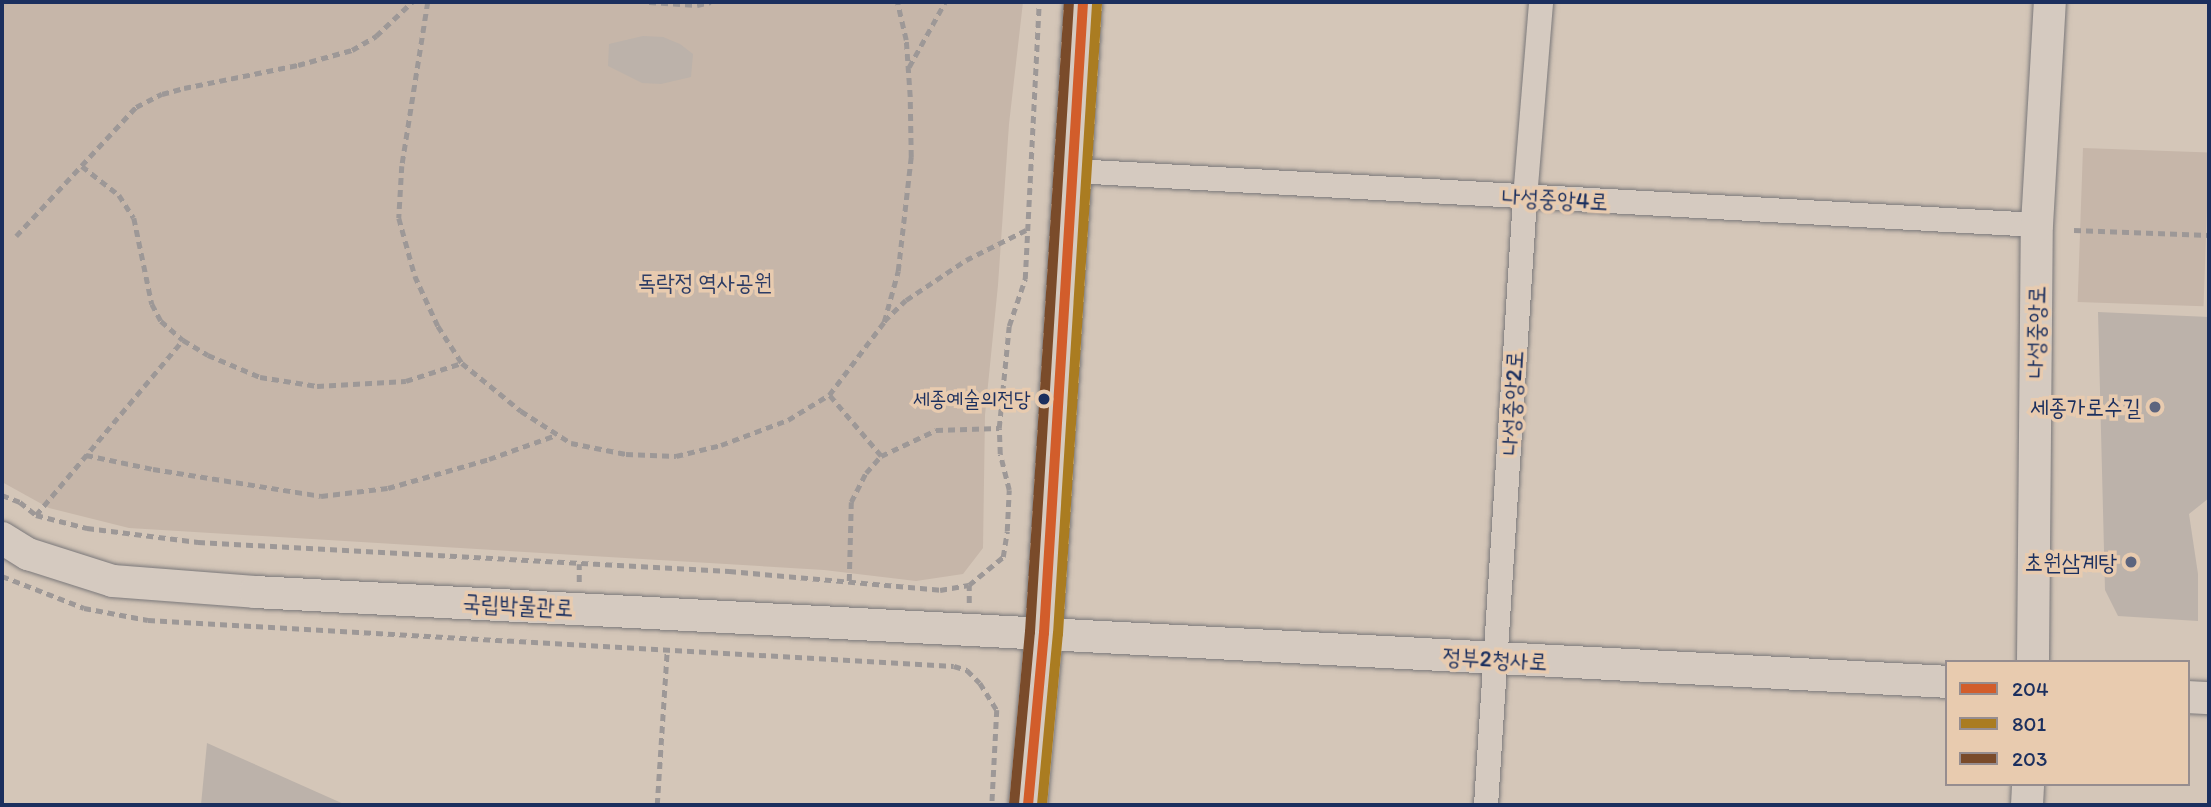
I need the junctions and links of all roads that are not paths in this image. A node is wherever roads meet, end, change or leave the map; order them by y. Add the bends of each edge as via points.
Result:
1 (1083, 2) edge
2 (1541, 2) edge
3 (2050, 2) edge
4 (1074, 171) junction
5 (1525, 198) junction
6 (2037, 225) junction
7 (2, 538) edge
8 (1044, 633) junction
9 (1496, 659) junction
10 (2033, 660) edge
11 (1945, 682) edge
12 (2190, 697) edge
13 (2209, 698) edge
14 (2028, 786) edge
15 (1028, 805) edge
16 (1486, 805) edge
17 (2027, 805) edge

1 - 4 main road
2 - 5 street, 나성중앙2로
3 - 6 street, 나성중앙로
4 - 5 street, 나성중앙4로
4 - 8 main road
5 - 6 street, 나성중앙4로
5 - 9 street, 나성중앙2로
6 - 10 street, 나성중앙로
7 - 8 street, 국립박물관로 via 28,554 113,581
8 - 9 street, 정부2청사로
8 - 15 main road
9 - 11 street, 정부2청사로
9 - 16 street, 나성중앙2로
12 - 13 street
14 - 17 street

